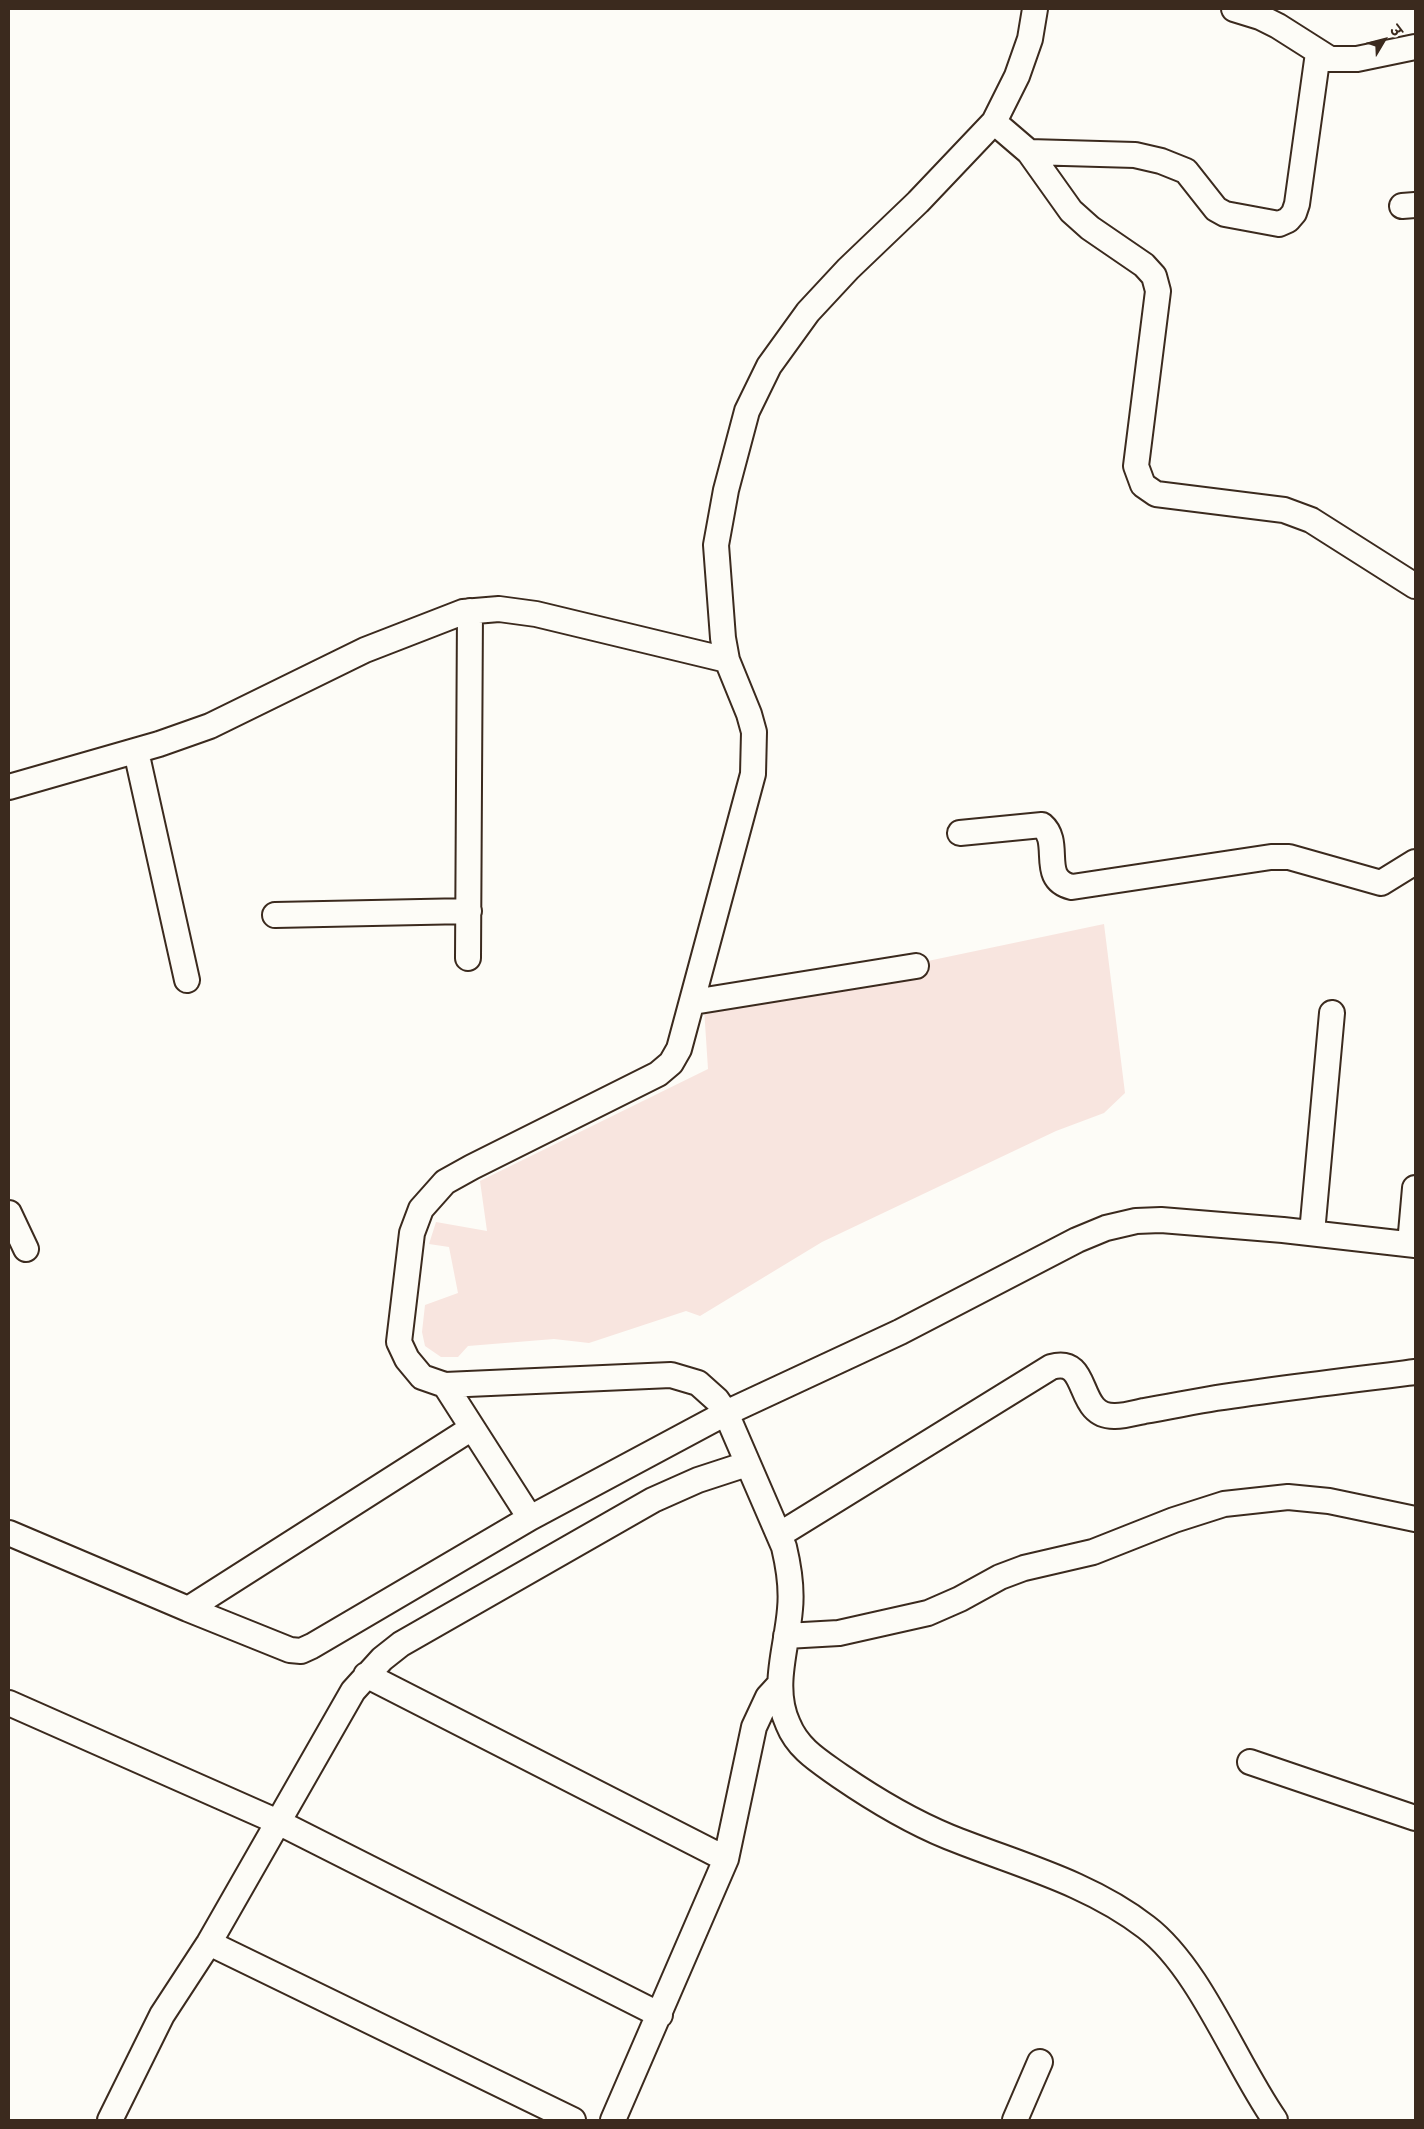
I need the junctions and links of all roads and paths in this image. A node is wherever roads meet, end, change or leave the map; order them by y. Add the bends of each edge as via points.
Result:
1 (1036, 9) edge
2 (1234, 9) edge
3 (1415, 47) edge
4 (1318, 53) junction
5 (994, 122) junction
6 (1029, 152) junction
7 (1415, 586) edge
8 (470, 611) junction
9 (727, 660) junction
10 (136, 751) junction
11 (9, 787) edge
12 (960, 833) dead end
13 (1415, 862) edge
14 (469, 911) junction
15 (275, 915) dead end
16 (468, 958) dead end
17 (916, 966) dead end
18 (187, 980) dead end
19 (693, 1002) junction
20 (1332, 1013) dead end
21 (1415, 1188) edge
22 (9, 1213) edge
23 (1312, 1233) junction
24 (1413, 1244) edge
25 (26, 1249) dead end
26 (1415, 1372) edge
27 (445, 1385) junction
28 (729, 1418) junction
29 (472, 1428) junction
30 (745, 1459) junction
31 (530, 1518) junction
32 (1415, 1519) edge
33 (9, 1533) edge
34 (779, 1535) junction
35 (188, 1610) junction
36 (786, 1636) junction
37 (366, 1676) junction
38 (779, 1686) junction
39 (9, 1704) edge
40 (1250, 1762) dead end
41 (1415, 1818) edge
42 (278, 1822) junction
43 (726, 1858) junction
44 (209, 1943) junction
45 (660, 2015) junction
46 (1040, 2062) dead end
47 (110, 2120) edge
48 (573, 2120) edge
49 (613, 2120) edge
50 (1014, 2120) edge
51 (1275, 2120) edge

1 - 5 street via 1017,76
2 - 4 street via 1278,26
3 - 4 street via 1346,61
4 - 6 street via 1297,204 1288,220 1279,224 1225,214 1216,209 1186,171 1161,161 1135,155
5 - 6 street
5 - 9 street via 808,312 770,366 754,396 736,449 716,545
6 - 7 street via 1071,211 1154,276 1158,291 1136,466 1143,485 1156,494 1284,510 1311,520
8 - 9 street via 499,609 536,614
8 - 10 street via 365,650 210,726
8 - 14 street
9 - 19 street via 754,732 753,774
10 - 11 street
10 - 18 street
12 - 13 street via 1042,825 1050,836 1054,875 1072,887 1272,857 1289,857 1380,883
14 - 15 street
14 - 16 street
17 - 19 street
19 - 27 street via 679,1049 671,1063 658,1074 466,1170 445,1182 421,1209 412,1233 399,1342 407,1359 422,1377
20 - 23 street
21 - 24 street
22 - 25 street
23 - 24 street
23 - 28 street via 1161,1220 1136,1221 1106,1228
26 - 34 street via 1216,1398 1114,1416 1096,1411 1079,1379 1070,1367 1062,1364 1051,1367
27 - 28 street via 671,1375 698,1383 717,1400
27 - 29 street
28 - 30 street
28 - 31 street
29 - 31 street
29 - 35 street
30 - 34 street
30 - 37 street via 653,1500 401,1644
31 - 35 street via 301,1651 290,1650
32 - 36 street via 1329,1501 1288,1497 1224,1504 1093,1552 1024,1568 928,1613 847,1632
33 - 35 street
34 - 36 street via 789,1567 790,1609
36 - 38 street
37 - 42 street via 353,1691
37 - 43 street
38 - 43 street via 768,1697 754,1727
38 - 51 street via 788,1724 803,1749 865,1793 948,1837 1062,1878 1146,1927 1167,1946 1184,1969 1257,2095
39 - 42 street
40 - 41 street
42 - 44 street
42 - 45 street
43 - 45 street
44 - 47 street via 162,2015
44 - 48 street
45 - 49 street
46 - 50 street

